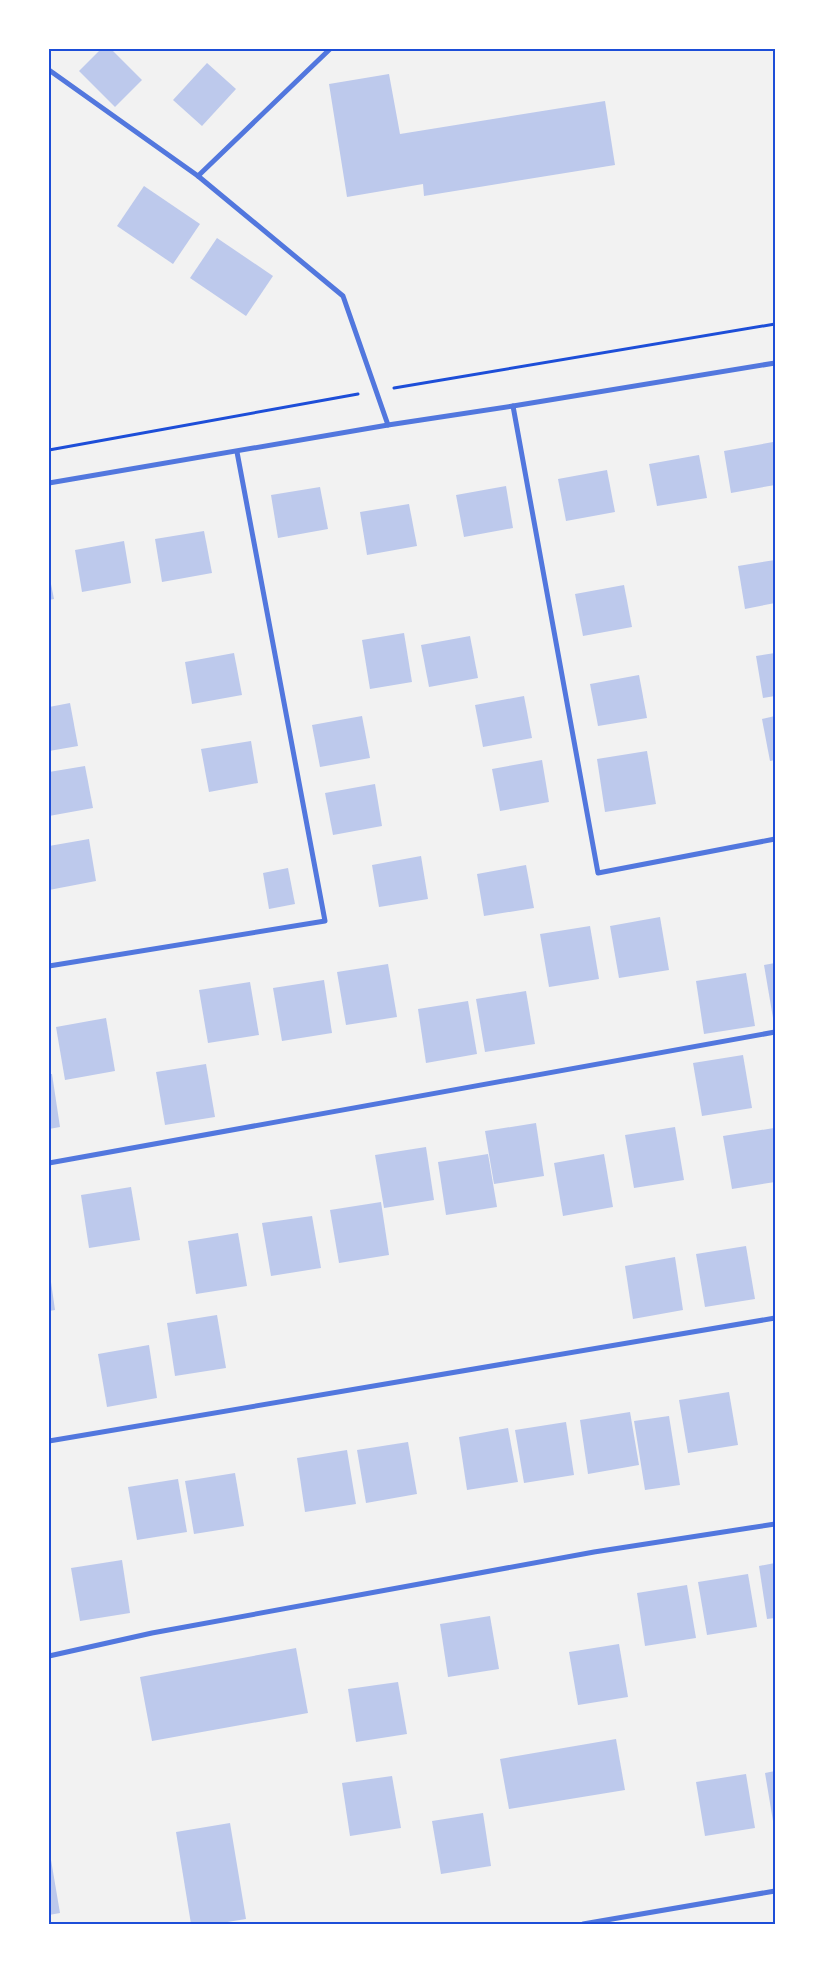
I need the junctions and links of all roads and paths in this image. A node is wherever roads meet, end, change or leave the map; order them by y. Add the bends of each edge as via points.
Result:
1 (330, 49) edge
2 (49, 70) edge
3 (198, 176) junction
4 (775, 324) edge
5 (775, 363) edge
6 (376, 391) junction
7 (513, 406) junction
8 (388, 425) junction
9 (49, 450) edge
10 (237, 452) junction
11 (49, 483) edge
12 (775, 839) edge
13 (49, 966) edge
14 (775, 1032) edge
15 (49, 1163) edge
16 (775, 1318) edge
17 (49, 1441) edge
18 (775, 1524) edge
19 (49, 1656) edge
20 (775, 1891) edge
21 (583, 1924) edge

1 - 3 street
2 - 3 street
3 - 6 street via 343,296
4 - 6 path
5 - 7 street
6 - 8 street
6 - 9 path
7 - 8 street
7 - 12 street via 598,873
8 - 10 street
10 - 11 street
10 - 13 street via 326,921
14 - 15 street
16 - 17 street
18 - 19 street via 575,1556 152,1633
20 - 21 street

